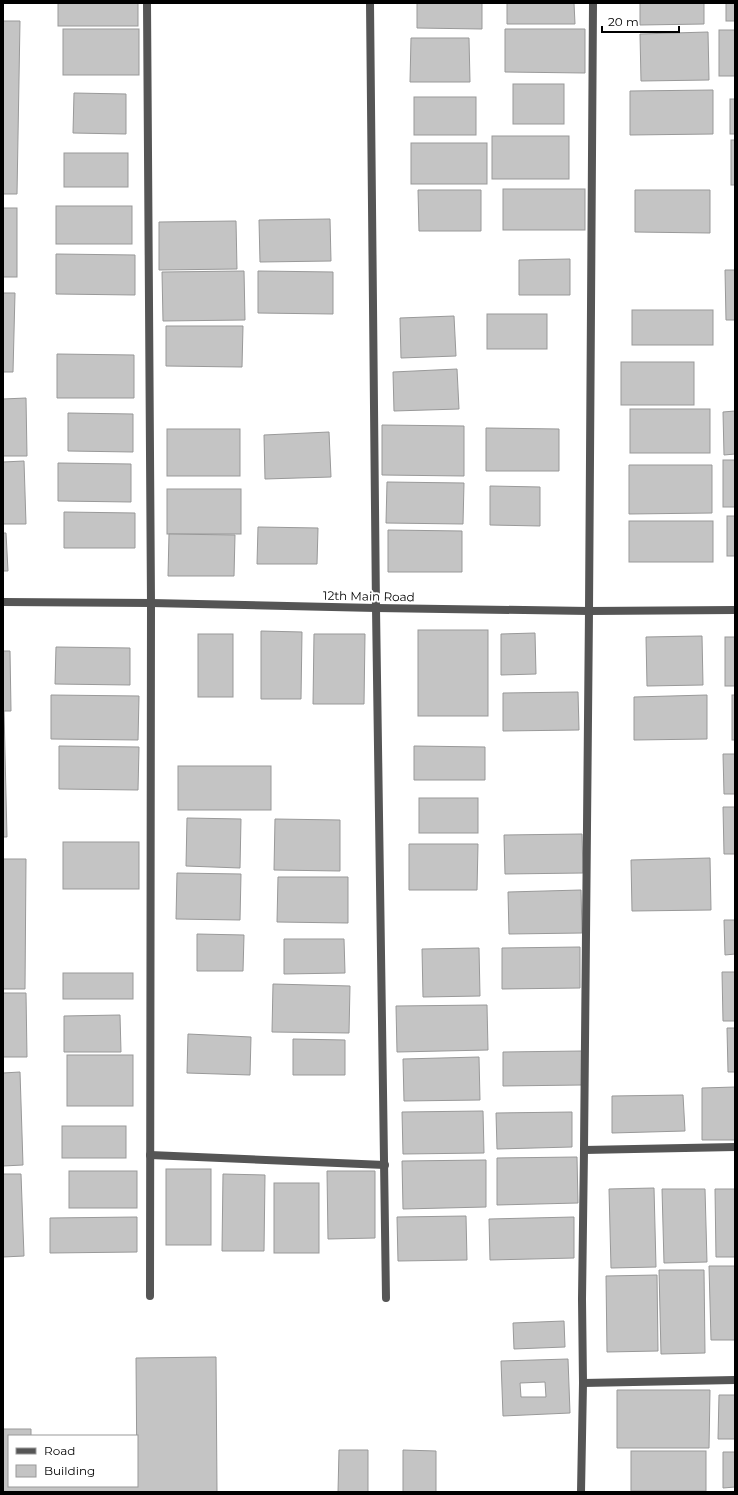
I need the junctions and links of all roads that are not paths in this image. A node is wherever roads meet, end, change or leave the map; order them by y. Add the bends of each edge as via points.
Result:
1 (147, 3) edge
2 (370, 3) edge
3 (592, 3) edge
4 (3, 602) edge
5 (151, 603) junction
6 (376, 608) junction
7 (735, 610) edge
8 (589, 611) junction
9 (735, 1147) edge
10 (584, 1150) junction
11 (150, 1155) junction
12 (385, 1165) junction
13 (150, 1296) dead end
14 (386, 1298) dead end
15 (735, 1380) edge
16 (583, 1383) junction
17 (581, 1492) edge

1 - 5 street
2 - 6 street
3 - 8 street
4 - 5 street, 12th Main Road
5 - 6 street, 12th Main Road
5 - 11 street
6 - 8 street, 12th Main Road
6 - 12 street
7 - 8 street, 12th Main Road
8 - 10 street
9 - 10 street
10 - 16 street
11 - 12 street
11 - 13 street
12 - 14 street
15 - 16 street
16 - 17 street

